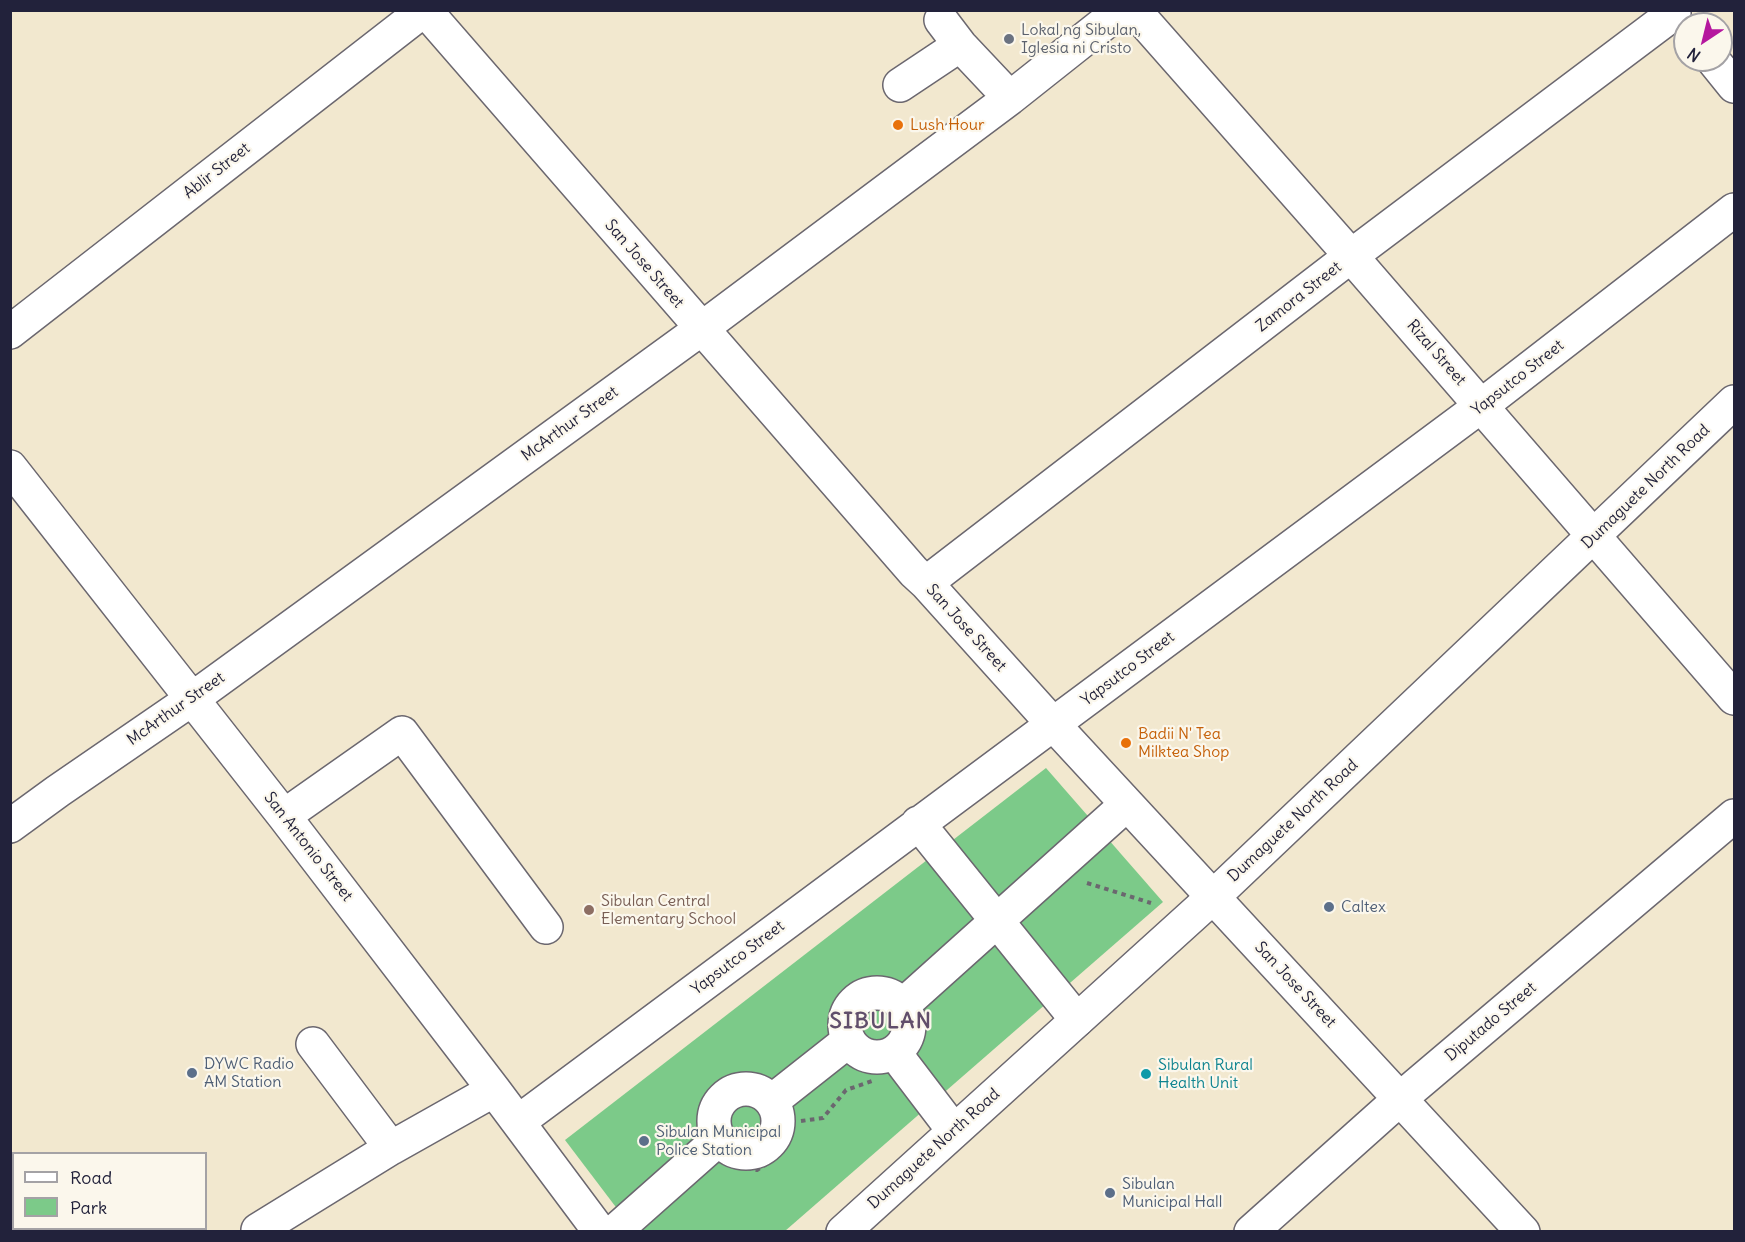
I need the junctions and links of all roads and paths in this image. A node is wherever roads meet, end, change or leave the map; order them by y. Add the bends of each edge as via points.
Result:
1 (424, 10) edge
2 (1121, 10) edge
3 (1134, 10) edge
4 (1673, 20) edge
5 (1723, 72) edge
6 (900, 85) dead end
7 (1734, 86) edge
8 (1010, 98) junction
9 (1734, 210) edge
10 (1351, 256) junction
11 (701, 329) junction
12 (10, 332) edge
13 (1734, 402) edge
14 (1481, 406) junction
15 (10, 467) edge
16 (1594, 537) junction
17 (926, 583) junction
18 (1734, 698) edge
19 (192, 699) junction
20 (1053, 724) junction
21 (1127, 804) junction
22 (284, 816) junction
23 (1734, 816) edge
24 (918, 824) junction
25 (10, 826) edge
26 (1213, 897) junction
27 (997, 920) junction
28 (546, 927) dead end
29 (903, 1005) junction
30 (1077, 1020) junction
31 (848, 1041) junction
32 (313, 1044) dead end
33 (896, 1051) junction
34 (494, 1090) junction
35 (846, 1090) dead end
36 (1401, 1098) junction
37 (772, 1101) junction
38 (518, 1122) junction
39 (954, 1131) junction
40 (713, 1145) junction
41 (391, 1148) junction
42 (258, 1230) dead end
43 (1254, 1230) edge
44 (600, 1232) edge
45 (614, 1232) edge
46 (843, 1232) edge
47 (1523, 1232) edge

1 - 11 main road, San Jose Street
1 - 12 main road, Ablir Street
2 - 8 main road, McArthur Street
3 - 10 main road, Rizal Street
4 - 10 main road, Zamora Street
5 - 7 main road
6 - 8 main road via 951,32
8 - 11 main road, McArthur Street
9 - 14 main road, Yapsutco Street
10 - 14 main road, Rizal Street
10 - 17 main road, Zamora Street
11 - 17 main road, San Jose Street
11 - 19 main road, McArthur Street
13 - 16 main road, Dumaguete North Road
14 - 16 main road, Rizal Street
14 - 20 main road, Yapsutco Street
15 - 19 main road, San Antonio Street
16 - 18 main road, Rizal Street
16 - 26 main road, Dumaguete North Road
17 - 20 main road, San Jose Street
19 - 22 main road, San Antonio Street
19 - 25 main road, McArthur Street
20 - 21 main road, San Jose Street
20 - 24 main road, Yapsutco Street
21 - 26 main road, San Jose Street
21 - 27 main road
22 - 28 main road via 402,733
22 - 34 main road, San Antonio Street
23 - 36 main road, Diputado Street
24 - 27 main road
24 - 38 main road, Yapsutco Street
26 - 30 main road, Dumaguete North Road
26 - 36 main road, San Jose Street
27 - 29 main road
27 - 30 main road
29 - 31 main road via 878,992 852,1002 844,1021
29 - 33 main road via 909,1027 906,1040
30 - 39 main road, Dumaguete North Road
31 - 33 main road via 858,1052 871,1057 885,1057
31 - 37 main road
32 - 41 main road
33 - 39 main road
34 - 38 main road, San Antonio Street
34 - 41 main road
35 - 40 path via 823,1118 794,1122 778,1157 757,1170 722,1163
36 - 43 main road, Diputado Street
36 - 47 main road, San Jose Street
37 - 40 main road via 747,1088 722,1098 715,1110
37 - 40 main road via 779,1123 766,1146 753,1153 740,1153
38 - 44 main road, San Antonio Street
39 - 46 main road, Dumaguete North Road
40 - 45 main road
41 - 42 main road

